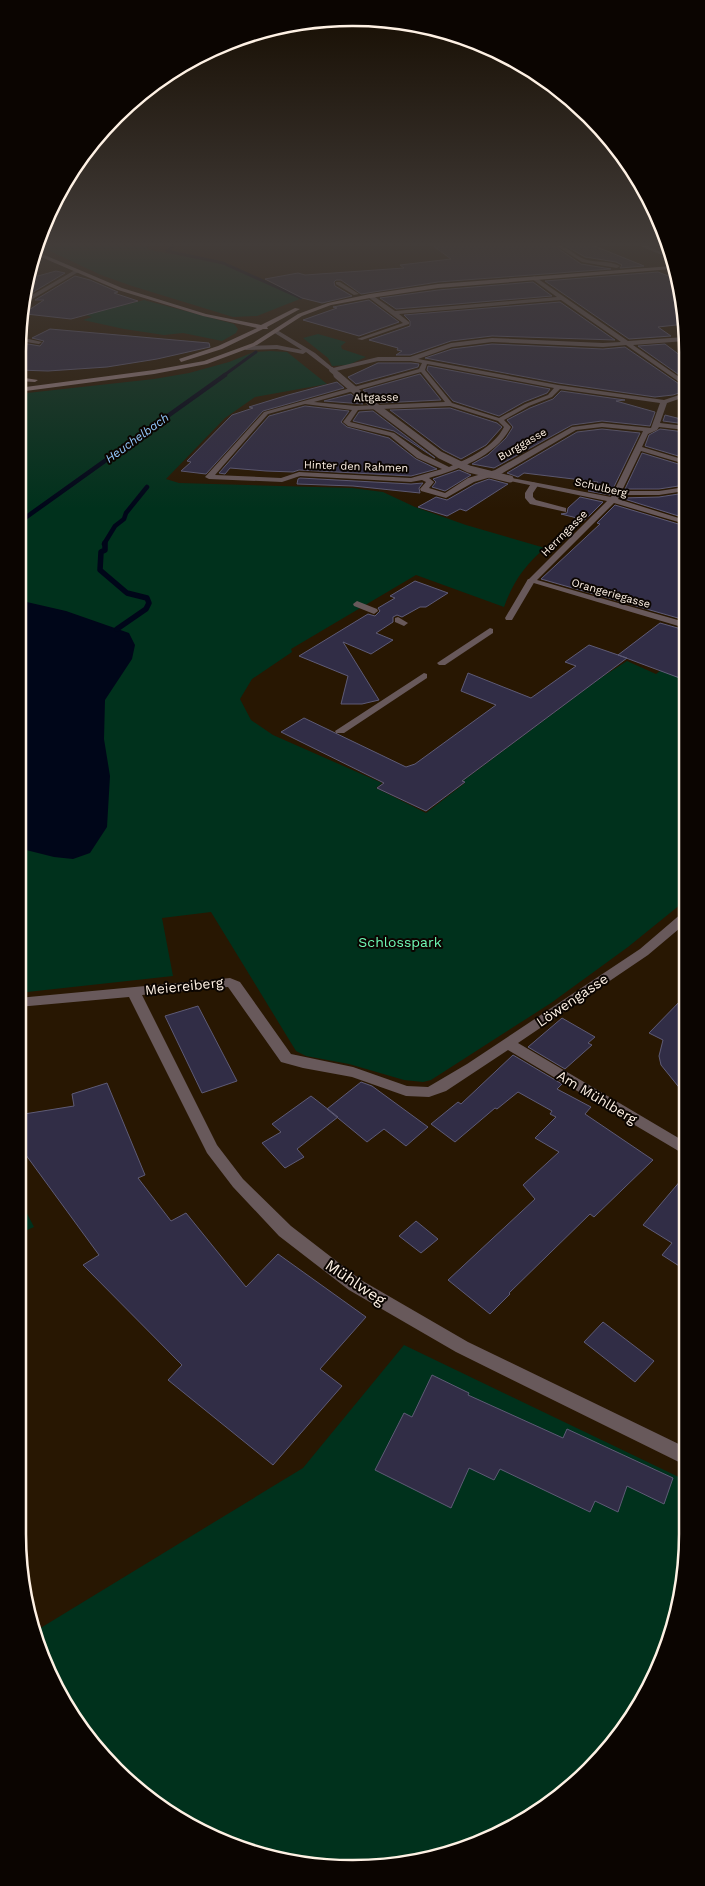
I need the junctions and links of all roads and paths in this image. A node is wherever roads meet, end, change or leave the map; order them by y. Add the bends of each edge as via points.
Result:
1 (252, 333) edge
2 (272, 333) edge
3 (278, 333) edge
4 (378, 333) edge
5 (612, 333) edge
6 (360, 339) dead end
7 (678, 339) edge
8 (27, 340) edge
9 (39, 342) dead end
10 (626, 343) junction
11 (246, 348) junction
12 (313, 354) junction
13 (412, 359) junction
14 (425, 362) junction
15 (332, 370) junction
16 (422, 370) junction
17 (679, 380) edge
18 (26, 381) edge
19 (558, 387) junction
20 (627, 387) dead end
21 (26, 389) edge
22 (624, 395) junction
23 (679, 397) edge
24 (302, 402) junction
25 (664, 402) junction
26 (450, 404) junction
27 (356, 408) junction
28 (500, 420) junction
29 (654, 428) junction
30 (679, 428) edge
31 (638, 448) junction
32 (679, 460) edge
33 (463, 464) junction
34 (448, 469) junction
35 (493, 474) junction
36 (425, 479) junction
37 (535, 484) junction
38 (679, 490) edge
39 (619, 493) junction
40 (613, 500) junction
41 (563, 510) dead end
42 (679, 520) edge
43 (531, 581) junction
44 (357, 604) dead end
45 (374, 610) dead end
46 (509, 618) dead end
47 (679, 623) edge
48 (490, 631) dead end
49 (442, 663) dead end
50 (424, 676) dead end
51 (340, 731) dead end
52 (679, 922) edge
53 (133, 991) junction
54 (26, 1002) edge
55 (507, 1043) junction
56 (454, 1079) joint
57 (679, 1145) edge
58 (679, 1453) edge

1 - 18 street via 208,352 168,363 117,372
2 - 11 street
3 - 12 street, Schulberg
4 - 6 street
5 - 10 street
7 - 10 street
8 - 9 street
10 - 13 street via 603,345 492,340 451,345
10 - 17 street
11 - 12 street via 277,347
11 - 21 street via 183,368
12 - 15 street, Schulberg
13 - 14 street
13 - 15 street via 378,359
14 - 16 street
14 - 19 street
15 - 37 street, Schulberg, bridge via 440,455 469,469
16 - 24 street, Hinter den Rahmen
16 - 26 street
19 - 22 street
19 - 28 street via 550,396
20 - 22 street
22 - 25 street
23 - 25 street
24 - 27 street, Altgasse
24 - 36 street, Hinter den Rahmen via 266,413 209,477 282,480 299,474
25 - 29 street, Herrngasse
26 - 27 street, Altgasse
26 - 28 street
27 - 34 street via 346,422 350,425 392,434 420,456
28 - 33 street, Hinter den Rahmen via 508,427 503,437
29 - 30 street, Burggasse
29 - 31 street, Herrngasse via 645,433
29 - 35 street, Burggasse via 602,425 574,428
31 - 32 street
31 - 39 street, Herrngasse
33 - 34 street, Hinter den Rahmen
33 - 35 street
34 - 36 street, Hinter den Rahmen
35 - 36 street, Burggasse via 471,480 446,496 424,489 430,482
37 - 40 street, Schulberg
37 - 41 street via 529,493 533,502
38 - 39 street, Schulberg
39 - 40 street, Herrngasse
40 - 42 street, Schulberg
40 - 43 street, Herrngasse
43 - 46 street, Herrngasse
43 - 47 street, Orangeriegasse
44 - 45 street
48 - 49 street
50 - 51 street
52 - 55 street, Löwengasse via 644,952
53 - 54 street, Meiereiberg
53 - 56 street, Meiereiberg via 230,982 286,1058 353,1072 414,1092 436,1089
53 - 58 street, Mühlweg via 212,1149 238,1184 285,1231 355,1285 462,1346
55 - 56 street, Löwengasse
55 - 57 street, Am Mühlberg

